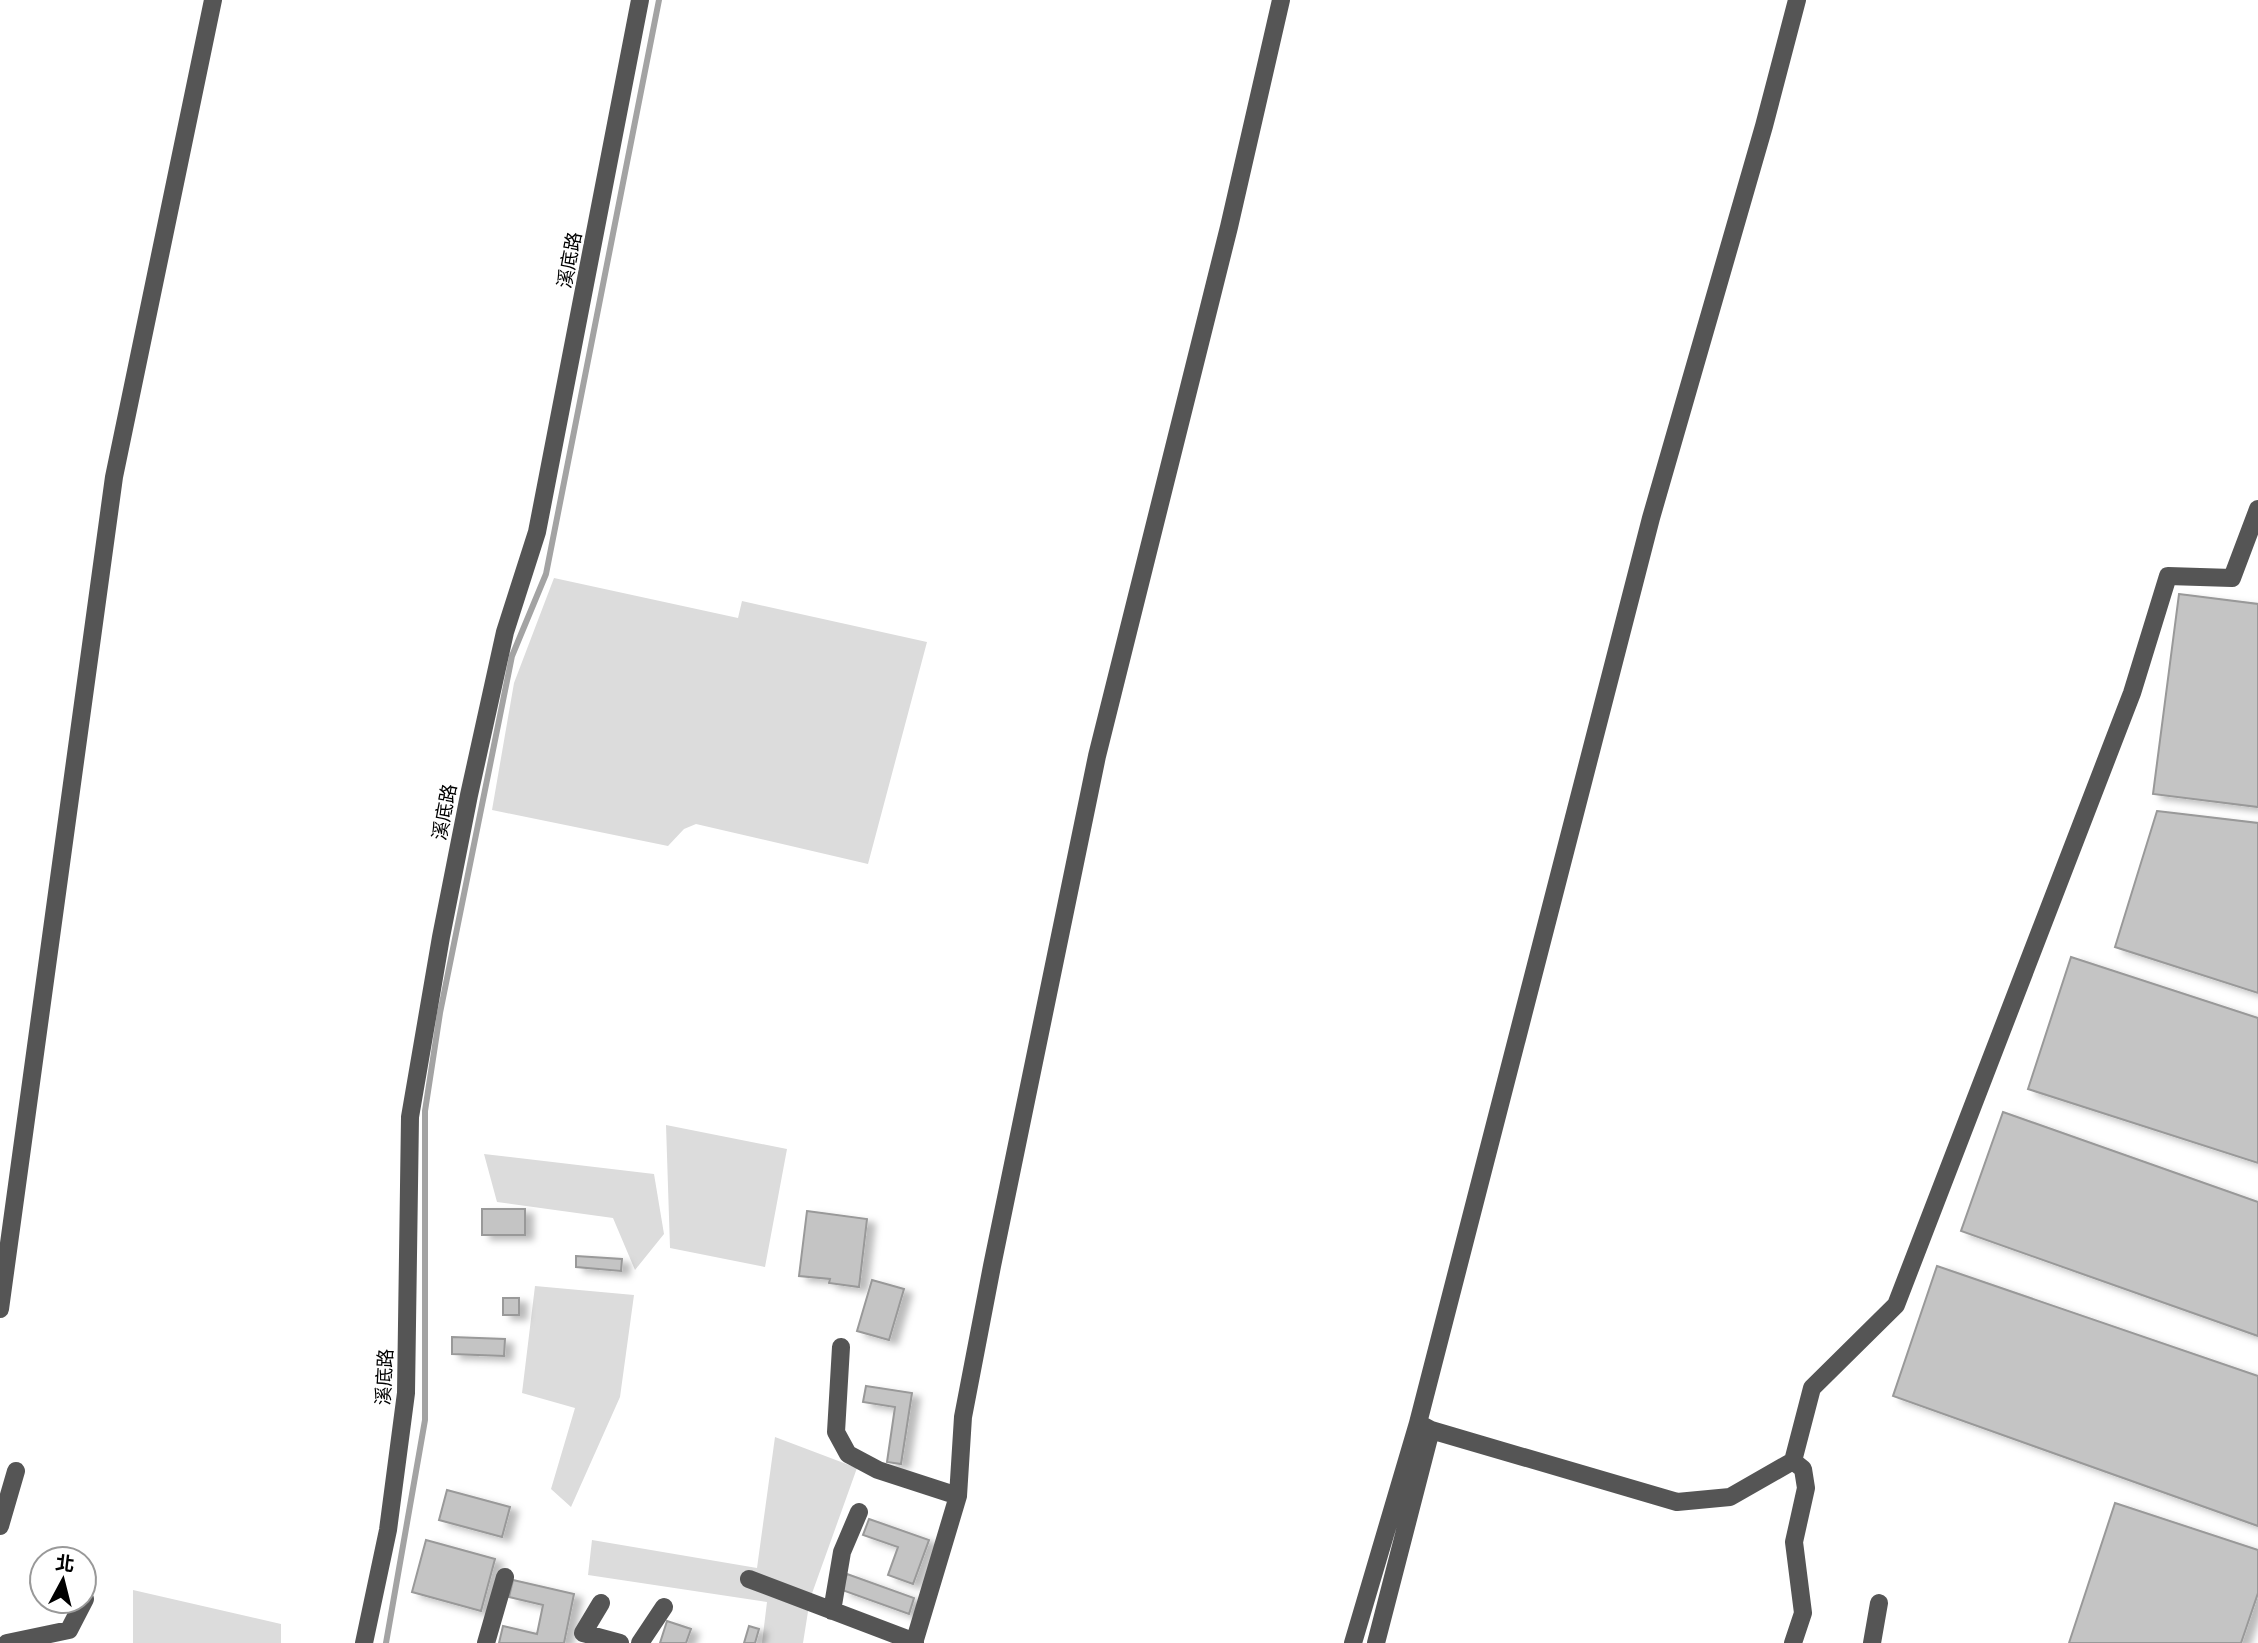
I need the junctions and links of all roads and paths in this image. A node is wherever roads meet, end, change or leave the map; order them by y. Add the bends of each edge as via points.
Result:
1 (213, 0) edge
2 (640, 0) edge
3 (1281, 0) edge
4 (1797, 0) edge
5 (2258, 509) edge
6 (0, 1309) edge
7 (841, 1347) dead end
8 (1425, 1427) junction
9 (1793, 1461) junction
10 (16, 1471) dead end
11 (958, 1496) junction
12 (859, 1512) dead end
13 (0, 1526) edge
14 (505, 1577) dead end
15 (749, 1579) dead end
16 (601, 1603) dead end
17 (1879, 1603) dead end
18 (664, 1606) dead end
19 (832, 1611) junction
20 (77, 1615) edge
21 (915, 1642) edge
22 (7, 1643) edge
23 (363, 1643) edge
24 (486, 1643) edge
25 (620, 1643) edge
26 (640, 1643) edge
27 (1353, 1643) edge
28 (1376, 1643) edge
29 (1793, 1643) edge
30 (1872, 1643) edge

1 - 6 street via 114,477
2 - 23 street, 溪底路 via 537,532 505,632 469,795 410,1117 406,1393 387,1530
3 - 11 street via 1097,756 968,1390
4 - 8 street via 1651,518
5 - 9 street via 2232,578 2168,576 2132,693 1896,1305 1812,1388
7 - 11 street via 836,1432 848,1454 878,1470
8 - 9 street via 1677,1502 1730,1497
8 - 27 street
8 - 28 street
9 - 29 street via 1802,1469 1806,1488 1794,1542 1803,1613
10 - 13 street
11 - 21 street
12 - 19 street via 842,1552
14 - 24 street
15 - 19 street
16 - 25 street via 583,1633
17 - 30 street
18 - 26 street
19 - 21 street
20 - 22 street via 69,1630

